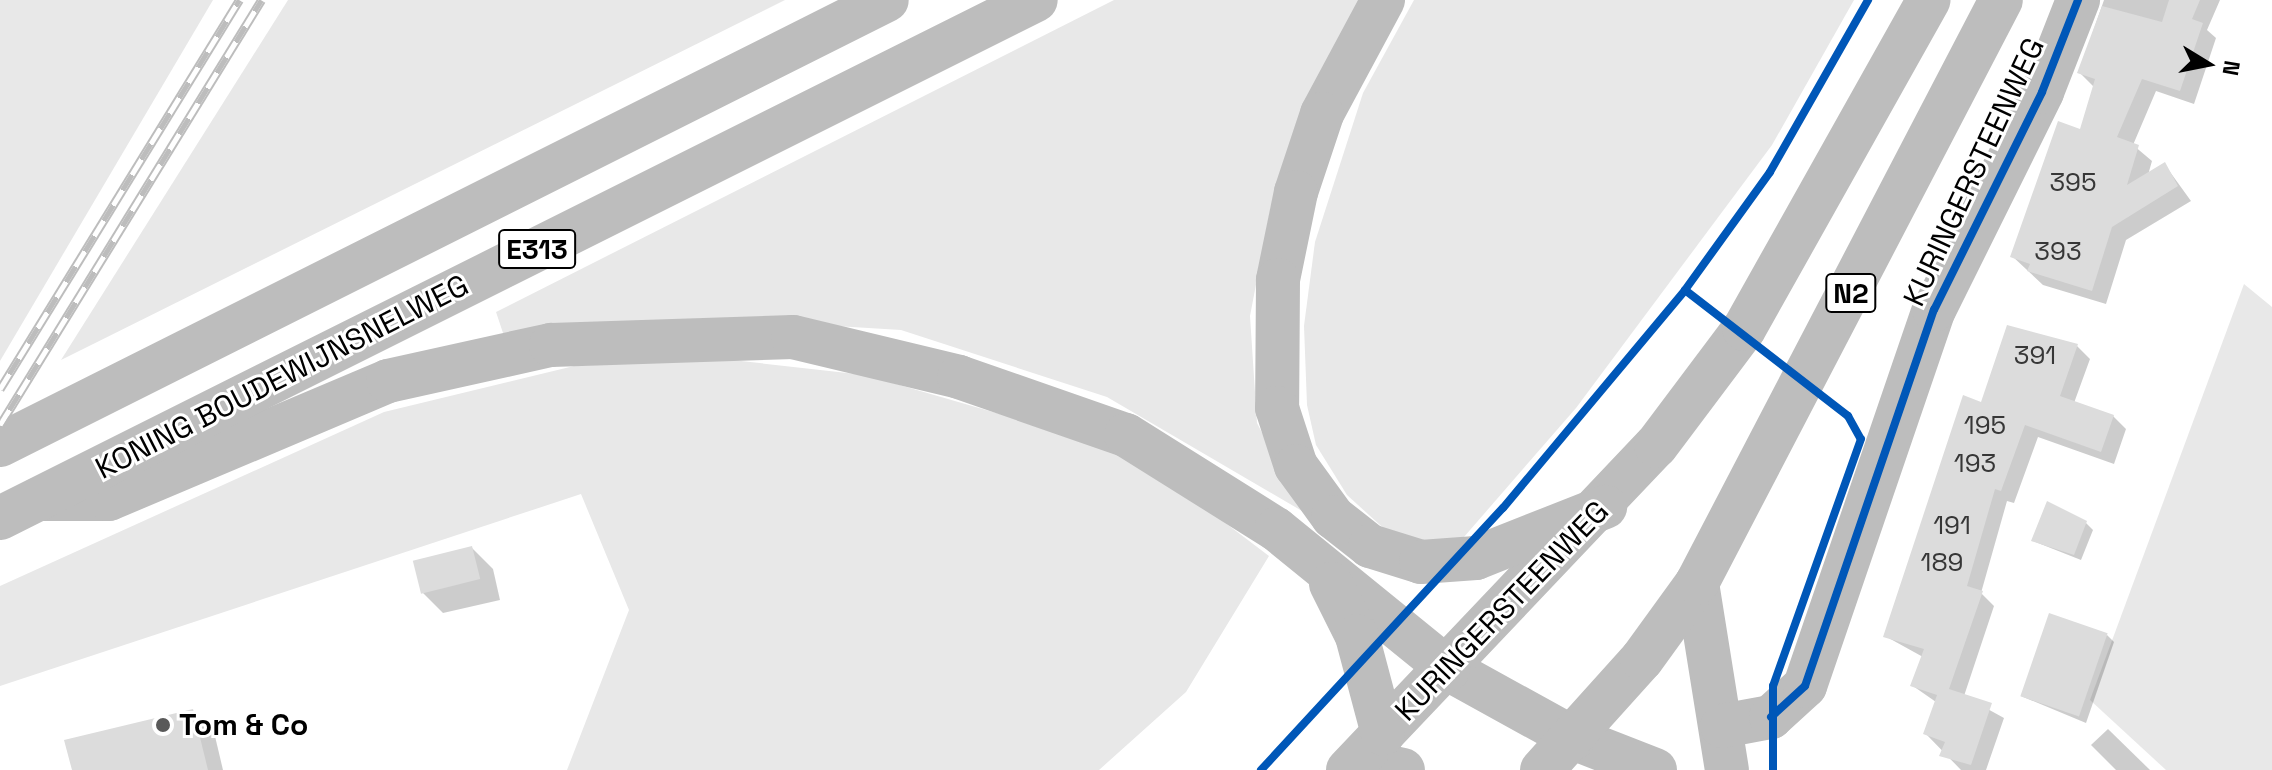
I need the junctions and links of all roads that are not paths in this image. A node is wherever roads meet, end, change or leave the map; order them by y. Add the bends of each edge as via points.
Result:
1 (887, 0) edge
2 (1036, 0) edge
3 (1383, 0) edge
4 (1929, 0) edge
5 (2001, 0) edge
6 (2078, 0) edge
7 (0, 445) edge
8 (39, 499) junction
9 (1605, 507) junction
10 (0, 518) edge
11 (1325, 571) junction
12 (1697, 583) junction
13 (1448, 669) junction
14 (1722, 726) junction
15 (1573, 738) junction
16 (1373, 759) edge
17 (1542, 770) edge
18 (1655, 770) edge
19 (1727, 770) edge

1 - 7 main road, E313
2 - 8 main road, KONING BOUDEWIJNSNELWEG / E313
3 - 9 main road via 1322,114 1278,280 1277,408 1296,466 1333,517 1358,536 1421,562 1476,558
4 - 9 main road, KURINGERSTEENWEG / N2 via 1744,329
5 - 12 main road, KURINGERSTEENWEG / N2
6 - 14 main road, KURINGERSTEENWEG via 2042,92 1934,310 1805,686 1771,717
8 - 10 main road, KONING BOUDEWIJNSNELWEG / E313
8 - 11 main road via 109,499 388,381 551,345 793,337 959,377 1126,435 1276,529
9 - 13 main road, KURINGERSTEENWEG / N2
11 - 13 main road
11 - 16 main road via 1357,636
12 - 14 main road
12 - 15 main road, KURINGERSTEENWEG / N2
13 - 15 main road
13 - 16 main road, KURINGERSTEENWEG / N2
14 - 19 main road
15 - 17 main road, KURINGERSTEENWEG / N2
15 - 18 main road

